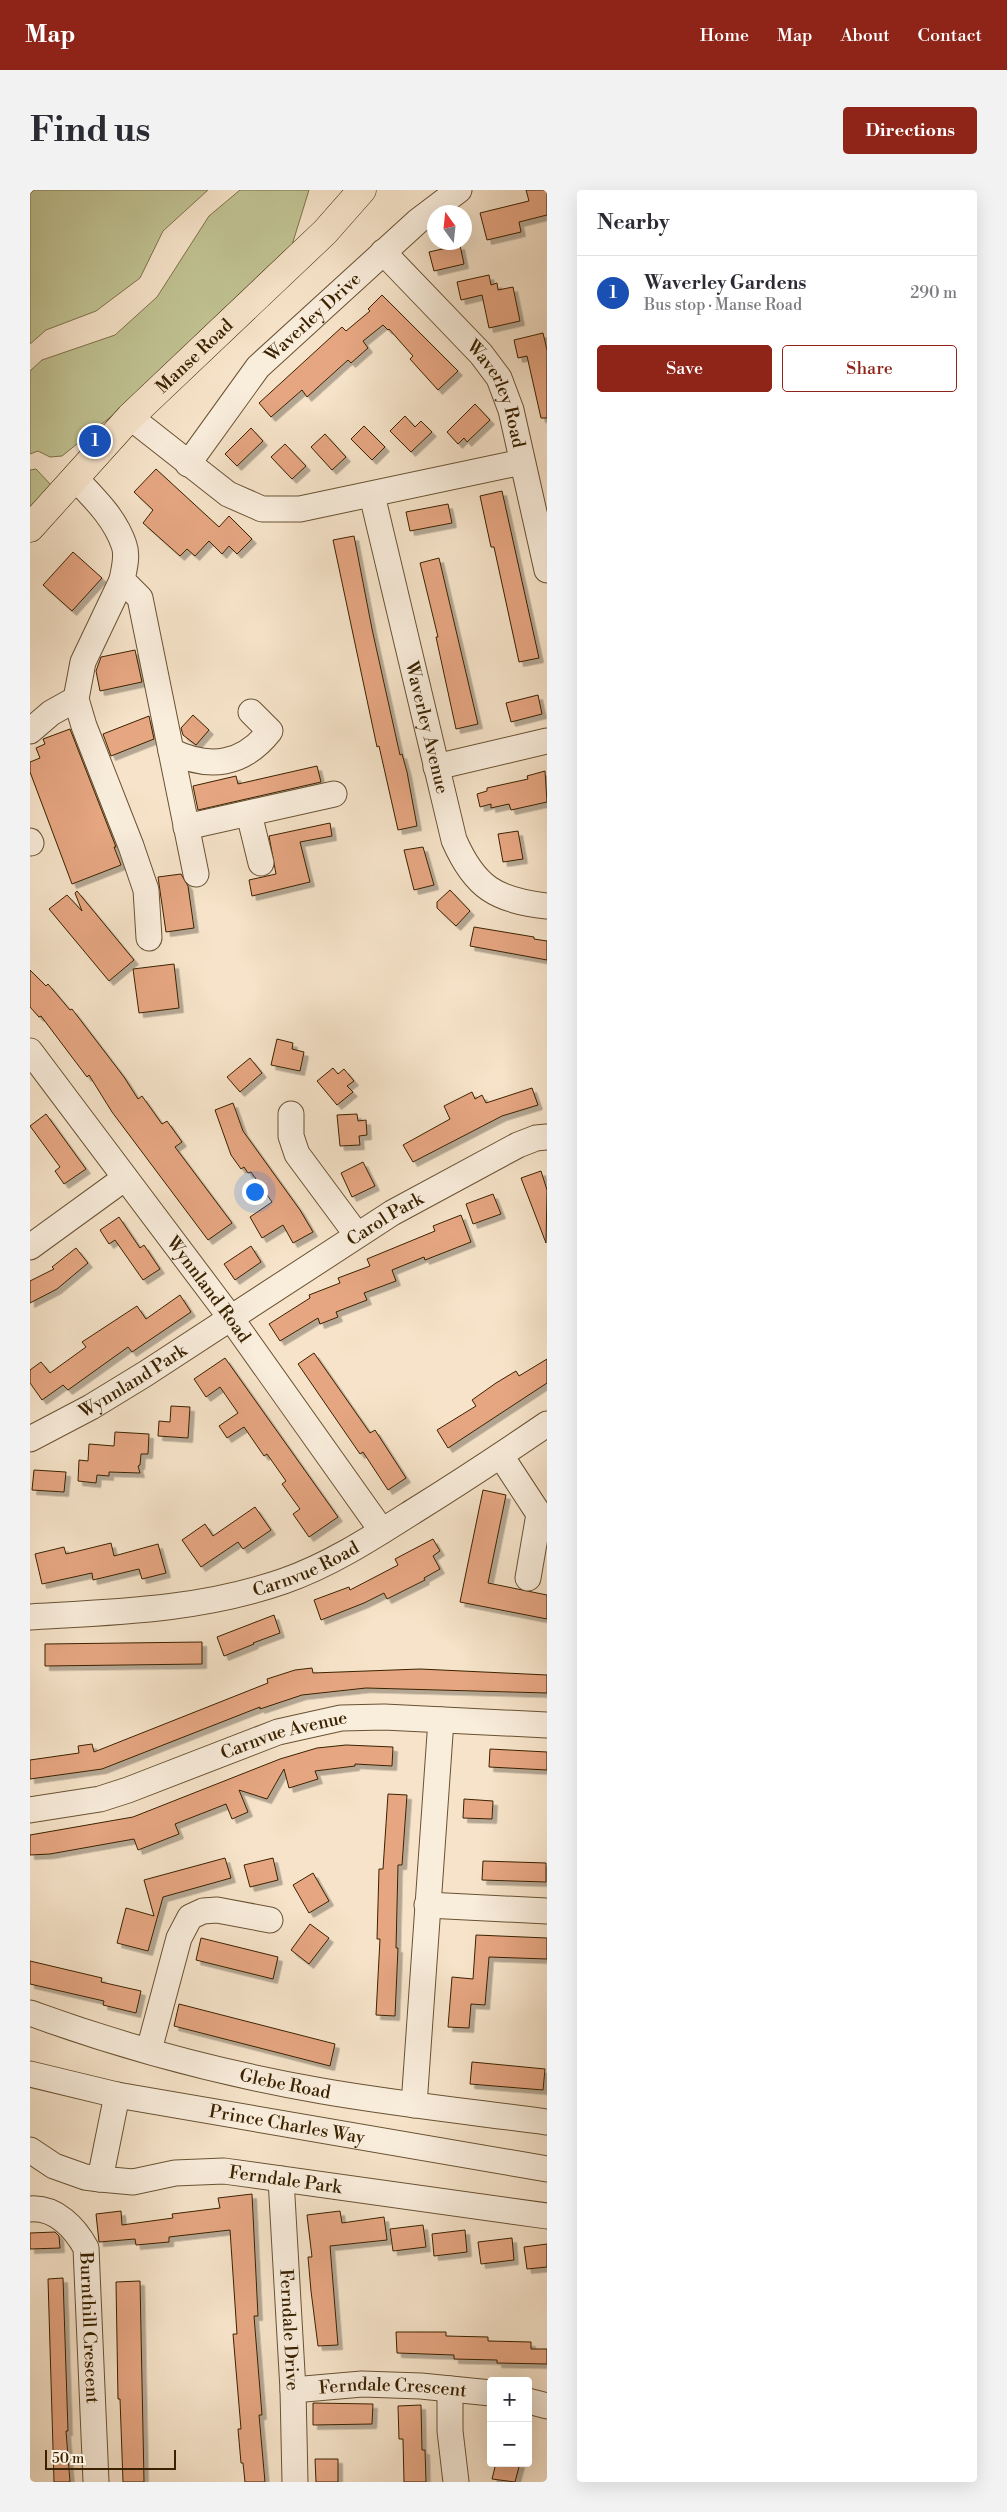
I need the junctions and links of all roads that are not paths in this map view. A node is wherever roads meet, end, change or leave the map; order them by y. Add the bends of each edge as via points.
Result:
1 (362, 190) edge
2 (459, 190) edge
3 (383, 252) junction
4 (130, 417) junction
5 (522, 462) junction
6 (188, 464) junction
7 (74, 478) junction
8 (372, 495) junction
9 (30, 528) edge
10 (547, 570) edge
11 (122, 580) junction
12 (76, 699) junction
13 (251, 712) dead end
14 (30, 731) edge
15 (547, 740) edge
16 (171, 751) junction
17 (436, 767) junction
18 (334, 794) dead end
19 (250, 814) junction
20 (186, 827) junction
21 (261, 863) dead end
22 (196, 874) dead end
23 (547, 906) edge
24 (149, 938) dead end
25 (30, 1051) edge
26 (291, 1114) dead end
27 (547, 1137) edge
28 (125, 1178) junction
29 (357, 1235) junction
30 (30, 1247) edge
31 (230, 1317) junction
32 (547, 1424) edge
33 (30, 1439) edge
34 (501, 1456) junction
35 (382, 1531) junction
36 (528, 1578) dead end
37 (30, 1617) edge
38 (441, 1720) junction
39 (547, 1725) edge
40 (30, 1810) edge
41 (427, 1905) junction
42 (547, 1911) edge
43 (270, 1920) dead end
44 (30, 2013) edge
45 (149, 2050) junction
46 (30, 2074) edge
47 (116, 2095) junction
48 (414, 2105) junction
49 (547, 2122) edge
50 (30, 2150) edge
51 (547, 2169) edge
52 (100, 2179) junction
53 (281, 2179) junction
54 (30, 2209) edge
55 (547, 2216) edge
56 (450, 2389) junction
57 (293, 2390) junction
58 (487, 2393) edge
59 (532, 2402) edge
60 (547, 2406) edge
61 (96, 2482) edge
62 (295, 2482) edge
63 (456, 2482) edge

1 - 4 main road, Manse Road via 325,232
2 - 3 street, Waverley Drive
3 - 5 street, Waverley Road via 482,354 499,378 511,410
3 - 6 street, Waverley Drive via 258,367
4 - 6 street
4 - 7 main road, Manse Road
5 - 8 street
5 - 10 street, Waverley Road
6 - 8 street via 228,494 262,509 300,509
7 - 9 main road, Manse Road
7 - 11 street via 104,509 124,546
8 - 17 street, Waverley Avenue
11 - 12 street via 83,662
11 - 16 street via 140,598 162,673
12 - 14 street via 51,713
12 - 24 street via 146,890
13 - 16 street via 270,730 258,746 237,757 218,764 188,759
15 - 17 street
16 - 20 street
17 - 23 street, Waverley Avenue via 454,840 464,862 479,881 499,896
18 - 19 street
19 - 20 street
19 - 21 street
20 - 22 street
25 - 28 street, Wynnland Road
26 - 29 street via 291,1136 297,1154
27 - 29 street, Carol Park via 518,1145
28 - 30 street
28 - 31 street, Wynnland Road
29 - 31 street, Carol Park
31 - 33 street, Wynnland Park via 91,1407
31 - 35 street, Wynnland Road
32 - 34 street, Carnvue Road
34 - 35 street, Carnvue Road
34 - 36 street via 539,1514
35 - 37 street, Carnvue Road via 312,1570 284,1582 242,1593 156,1610
38 - 39 street, Carnvue Avenue
38 - 40 street, Carnvue Avenue via 341,1718 308,1724 100,1799
38 - 41 street
41 - 42 street
41 - 48 street
43 - 45 street via 217,1910 203,1911 190,1917 179,1938
44 - 45 street, Glebe Road
45 - 48 street, Glebe Road via 321,2091
46 - 47 street, Prince Charles Way
47 - 51 street, Prince Charles Way
47 - 52 street
48 - 49 street, Glebe Road
50 - 52 street, Ferndale Park via 54,2166
52 - 53 street, Ferndale Park via 132,2182 175,2173 224,2171
53 - 55 street, Ferndale Park
53 - 57 street, Ferndale Drive
54 - 61 street, Burnthill Crescent via 58,2216 77,2231 86,2248
56 - 57 street, Ferndale Crescent via 362,2384
56 - 58 street, Ferndale Crescent
56 - 63 street via 450,2431
57 - 62 street, Ferndale Drive
59 - 60 street

